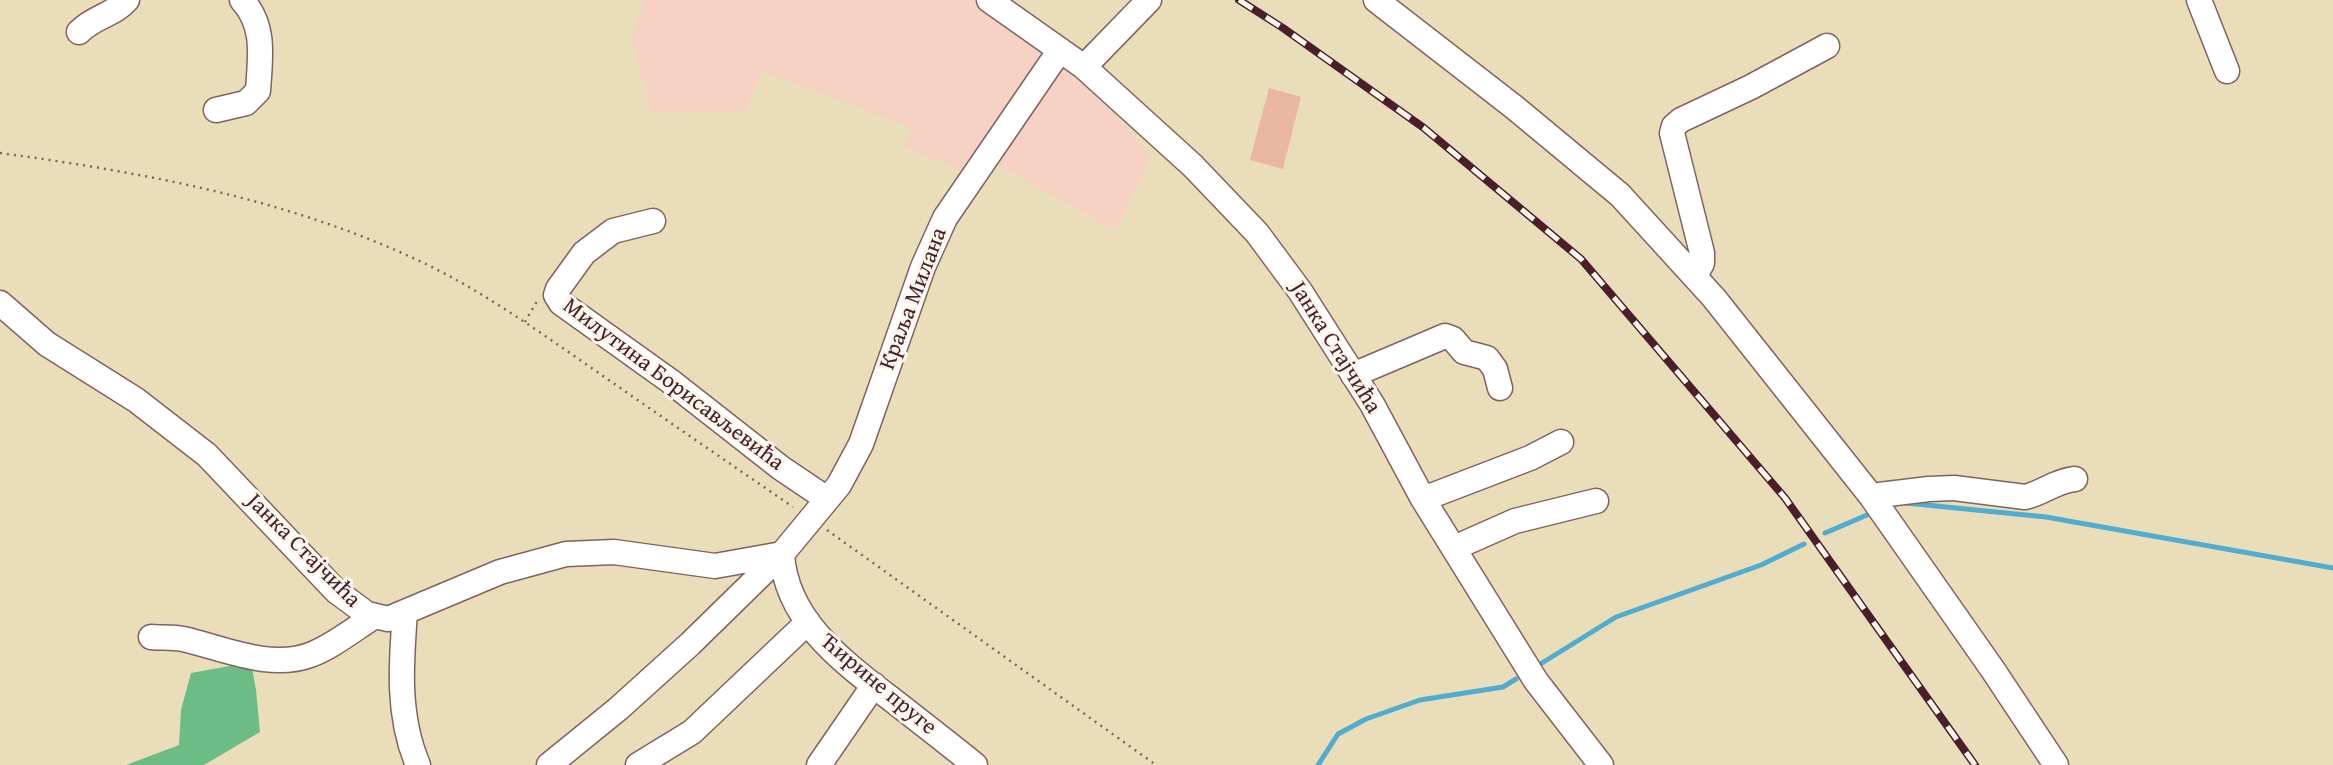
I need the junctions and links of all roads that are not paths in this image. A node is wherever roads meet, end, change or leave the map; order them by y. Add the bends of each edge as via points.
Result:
1 (127, 0) edge
2 (242, 0) edge
3 (989, 0) edge
4 (1149, 0) edge
5 (1377, 0) edge
6 (2199, 0) edge
7 (79, 32) dead end
8 (1827, 46) dead end
9 (1060, 50) junction
10 (1084, 67) junction
11 (2227, 71) dead end
12 (216, 110) dead end
13 (653, 221) dead end
14 (1695, 276) junction
15 (0, 303) edge
16 (1353, 374) junction
17 (1500, 388) dead end
18 (1561, 442) dead end
19 (2074, 479) dead end
20 (1871, 496) junction
21 (827, 499) junction
22 (1423, 499) junction
23 (1596, 501) dead end
24 (1454, 548) junction
25 (782, 554) junction
26 (405, 612) junction
27 (375, 616) junction
28 (808, 622) junction
29 (151, 638) dead end
30 (874, 685) junction
31 (418, 765) edge
32 (549, 765) edge
33 (638, 765) edge
34 (818, 765) edge
35 (975, 765) edge
36 (1601, 765) edge
37 (2056, 765) edge

1 - 7 street
2 - 12 street via 260,33 258,91 246,103
3 - 9 street, Јанка Стајчића
4 - 10 street
5 - 14 street via 1620,195
6 - 11 street
8 - 14 street via 1674,126 1676,156 1702,253
9 - 10 street, Јанка Стајчића
9 - 21 street, Краља Милана via 945,218 923,267 861,444
10 - 16 street, Јанка Стајчића via 1193,166 1257,233
13 - 21 street, Милутина Борисављевића via 613,231 584,253 558,289 561,303
14 - 20 street
15 - 27 street, Јанка Стајчића via 47,344 136,400 207,455 336,591
16 - 17 street via 1445,336 1464,352 1487,358
16 - 22 street, Јанка Стајчића
18 - 22 street
19 - 20 street via 2025,497 1954,488
20 - 37 street
21 - 25 street, Краља Милана
22 - 24 street, Јанка Стајчића
23 - 24 street via 1515,521
24 - 36 street, Јанка Стајчића via 1536,681
25 - 26 street, Јанка Стајчића via 715,566 614,552 566,554 500,572
25 - 28 street, Ћирине пруге via 786,583
25 - 32 street, Краља Милана via 690,644
26 - 27 street, Јанка Стајчића via 388,620
26 - 31 street via 401,702
27 - 29 street via 296,659 269,659 180,638
28 - 30 street, Ћирине пруге
28 - 33 street via 692,732
30 - 34 street
30 - 35 street, Ћирине пруге

